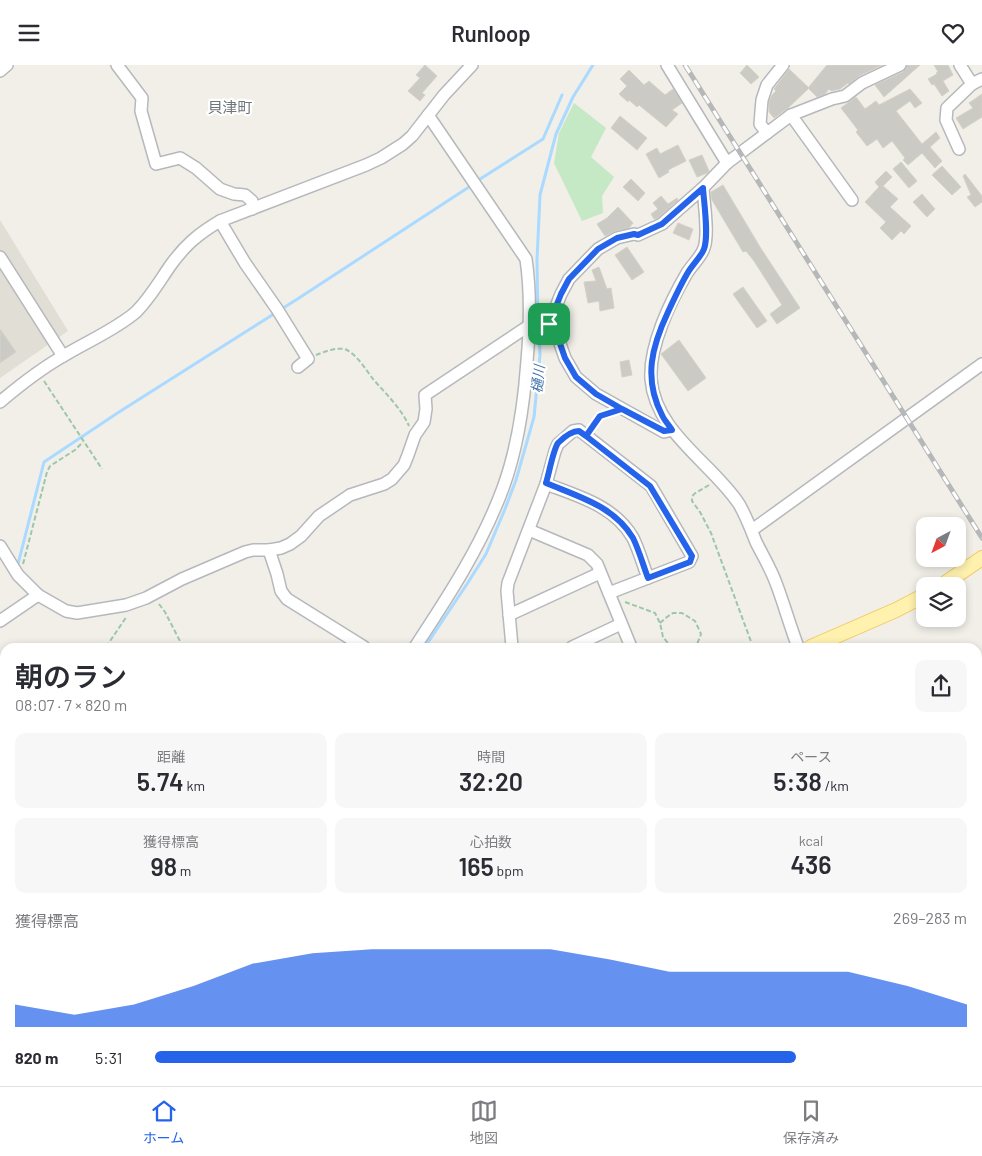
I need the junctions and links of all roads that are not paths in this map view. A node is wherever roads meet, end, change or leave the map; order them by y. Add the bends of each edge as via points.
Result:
1 (7, 65) edge
2 (117, 65) edge
3 (472, 65) edge
4 (667, 65) edge
5 (783, 65) edge
6 (900, 65) edge
7 (960, 65) edge
8 (0, 71) edge
9 (977, 81) edge
10 (428, 115) junction
11 (791, 115) junction
12 (767, 133) junction
13 (959, 149) dead end
14 (727, 163) junction
15 (703, 188) junction
16 (852, 200) dead end
17 (252, 209) junction
18 (220, 221) junction
19 (0, 257) edge
20 (547, 324) junction
21 (531, 325) junction
22 (63, 356) junction
23 (982, 364) edge
24 (298, 367) dead end
25 (0, 402) edge
26 (672, 430) junction
27 (546, 483) junction
28 (528, 530) junction
29 (752, 530) junction
30 (0, 546) edge
31 (269, 550) junction
32 (982, 558) edge
33 (600, 573) junction
34 (954, 577) edge
35 (648, 578) junction
36 (38, 595) junction
37 (610, 595) junction
38 (916, 600) edge
39 (509, 615) junction
40 (0, 621) edge
41 (621, 624) junction
42 (358, 643) edge
43 (417, 643) edge
44 (512, 643) edge
45 (581, 643) edge
46 (629, 643) edge
47 (797, 643) edge
48 (820, 643) edge

1 - 8 street
2 - 17 street via 142,98 141,111 156,164 180,159 220,189 245,195 252,201
3 - 10 street
4 - 14 street
5 - 12 street via 767,85 762,100 760,124
6 - 11 street via 862,83 846,96
7 - 9 street
9 - 13 street via 947,108 946,121
10 - 17 street via 412,136 381,158
10 - 21 street via 526,259
11 - 12 street
11 - 16 street
12 - 14 street
14 - 15 street
15 - 20 street via 662,224 638,235 617,238 598,249 569,279
15 - 26 street via 704,249 675,297 656,341 652,359 654,395
17 - 18 street
18 - 22 street via 185,249 134,313
18 - 24 street via 308,359
19 - 22 street
20 - 21 street
20 - 26 street via 556,332 576,377 596,394 664,431
21 - 31 street via 425,395 425,416 404,465 392,479 384,485 350,495 319,516 290,544
21 - 43 street via 523,412 503,488 469,560
22 - 25 street
23 - 29 street
26 - 29 street via 720,481 739,505
27 - 28 street
27 - 35 street via 608,510 618,519 634,539
27 - 35 street via 558,444 573,431 579,431 650,486 692,556 690,562
28 - 33 street via 588,555
28 - 39 street via 508,583
29 - 47 street via 776,581
30 - 36 street via 18,575
31 - 36 street via 244,552 126,605 77,613 66,611
31 - 42 street via 281,591 287,599
32 - 34 main road
33 - 37 street
33 - 39 street
35 - 37 street
36 - 40 street
37 - 41 street
38 - 48 main road
39 - 44 street
41 - 45 street
41 - 46 street

